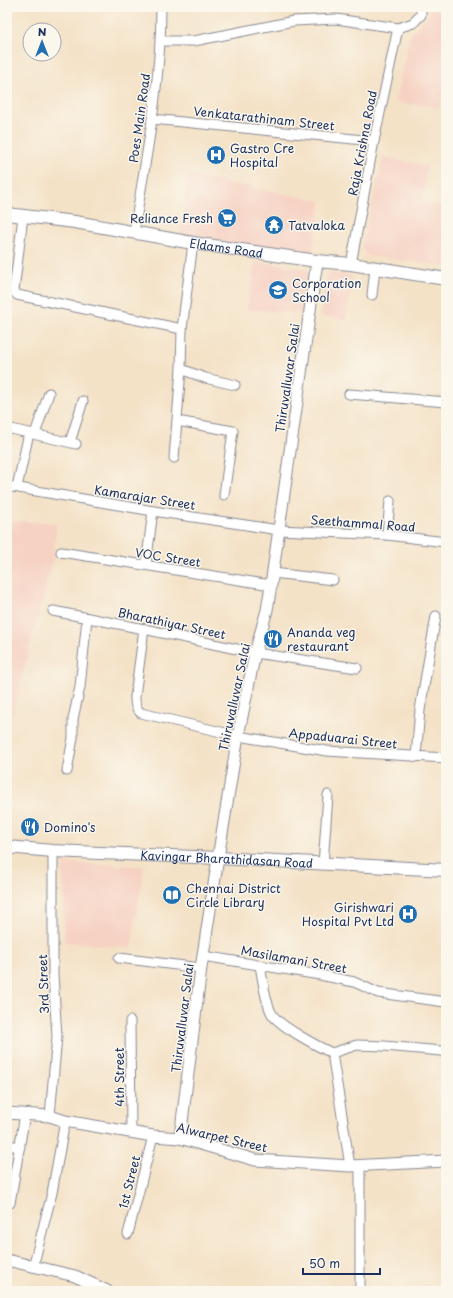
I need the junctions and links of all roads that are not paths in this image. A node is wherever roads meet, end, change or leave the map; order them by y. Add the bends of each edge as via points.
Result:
1 (161, 7) edge
2 (421, 7) edge
3 (398, 28) junction
4 (161, 40) junction
5 (152, 119) junction
6 (374, 141) junction
7 (7, 214) edge
8 (23, 216) junction
9 (134, 232) junction
10 (193, 242) junction
11 (317, 261) junction
12 (350, 264) junction
13 (375, 268) junction
14 (446, 279) edge
15 (372, 295) dead end
16 (182, 329) junction
17 (181, 369) junction
18 (235, 385) dead end
19 (49, 393) dead end
20 (349, 394) dead end
21 (83, 402) dead end
22 (446, 402) edge
23 (177, 421) junction
24 (7, 428) edge
25 (32, 433) junction
26 (174, 458) dead end
27 (7, 486) edge
28 (17, 487) junction
29 (224, 495) dead end
30 (390, 501) dead end
31 (153, 511) junction
32 (279, 530) junction
33 (387, 535) junction
34 (446, 542) edge
35 (61, 552) dead end
36 (146, 565) junction
37 (272, 574) junction
38 (333, 580) dead end
39 (271, 586) junction
40 (53, 611) dead end
41 (436, 616) dead end
42 (87, 618) junction
43 (144, 629) junction
44 (255, 653) junction
45 (357, 668) dead end
46 (238, 736) junction
47 (416, 757) junction
48 (446, 758) edge
49 (67, 771) dead end
50 (328, 795) dead end
51 (7, 847) edge
52 (54, 851) junction
53 (218, 858) junction
54 (324, 864) junction
55 (446, 870) edge
56 (203, 956) junction
57 (118, 958) dead end
58 (260, 966) junction
59 (201, 968) junction
60 (446, 1002) edge
61 (130, 1021) dead end
62 (332, 1052) junction
63 (446, 1053) edge
64 (7, 1113) edge
65 (25, 1114) junction
66 (50, 1116) junction
67 (65, 1121) junction
68 (131, 1132) junction
69 (153, 1136) junction
70 (180, 1138) junction
71 (7, 1145) edge
72 (20, 1147) junction
73 (446, 1161) edge
74 (355, 1166) junction
75 (10, 1181) edge
76 (10, 1202) dead end
77 (128, 1234) dead end
78 (7, 1260) edge
79 (34, 1266) junction
80 (107, 1291) edge
81 (360, 1291) edge

1 - 4 street, Poes Main Road
2 - 3 street via 421,15 413,23
3 - 4 street via 336,19 294,21 194,41
3 - 6 street, Raja Krishna Road
4 - 5 street, Poes Main Road
5 - 6 street, Venkatarathinam Street
5 - 9 street, Poes Main Road
6 - 12 street, Raja Krishna Road
7 - 8 main road, Eldams Road
8 - 9 main road, Eldams Road
8 - 16 street via 14,291 17,295
9 - 10 main road, Eldams Road
10 - 11 main road, Eldams Road
10 - 16 street
11 - 12 main road, Eldams Road
11 - 32 street, Thiruvalluvar Salai
12 - 13 main road, Eldams Road
13 - 14 main road, Eldams Road
13 - 15 street
16 - 17 street
17 - 18 street
17 - 23 street
19 - 25 street
20 - 22 street
21 - 25 street via 73,443
23 - 26 street
23 - 29 street via 233,431
24 - 25 street
25 - 28 street
27 - 28 street, Kamarajar Street
28 - 31 street, Kamarajar Street
30 - 33 street
31 - 32 street, Kamarajar Street
31 - 36 street
32 - 33 street, Seethammal Road
32 - 37 street, Thiruvalluvar Salai
33 - 34 street, Seethammal Road
35 - 36 street, VOC Street
36 - 39 street, VOC Street
37 - 38 street
37 - 39 street, Thiruvalluvar Salai
39 - 44 street, Thiruvalluvar Salai
40 - 42 street, Bharathiyar Street
41 - 47 street via 420,710
42 - 43 street, Bharathiyar Street
42 - 49 street via 80,687 73,719 73,738
43 - 44 street, Bharathiyar Street
43 - 46 street, Appaduarai Street via 134,696 136,709
44 - 45 street, Bharathiyar Street
44 - 46 street, Thiruvalluvar Salai
46 - 47 street, Appaduarai Street via 327,751
46 - 53 street, Thiruvalluvar Salai
47 - 48 street, Appaduarai Street
50 - 54 street
51 - 52 main road, Kavingar Bharathidasan Road
52 - 53 main road, Kavingar Bharathidasan Road
52 - 66 street, 3rd Street via 56,1036
53 - 54 main road, Kavingar Bharathidasan Road
53 - 56 street, Thiruvalluvar Salai
54 - 55 main road, Kavingar Bharathidasan Road
56 - 58 street, Masilamani Street
56 - 59 street, Thiruvalluvar Salai
57 - 59 street
58 - 60 street, Masilamani Street via 354,982 378,993
58 - 62 street via 272,1015 313,1044
59 - 70 street, Thiruvalluvar Salai
61 - 68 street, 4th Street
62 - 63 street via 357,1045
62 - 74 street
64 - 65 street, Alwarpet Street
65 - 66 street, Alwarpet Street
65 - 72 street
66 - 67 street, Alwarpet Street
67 - 68 street, Alwarpet Street
67 - 79 street via 52,1193
68 - 69 street, Alwarpet Street
69 - 70 street, Alwarpet Street
69 - 77 street, 1st Street
70 - 74 street, Alwarpet Street via 255,1160
71 - 72 street
72 - 75 street
73 - 74 street, Alwarpet Street
74 - 81 street
75 - 76 street
78 - 79 street
79 - 80 street via 75,1276

